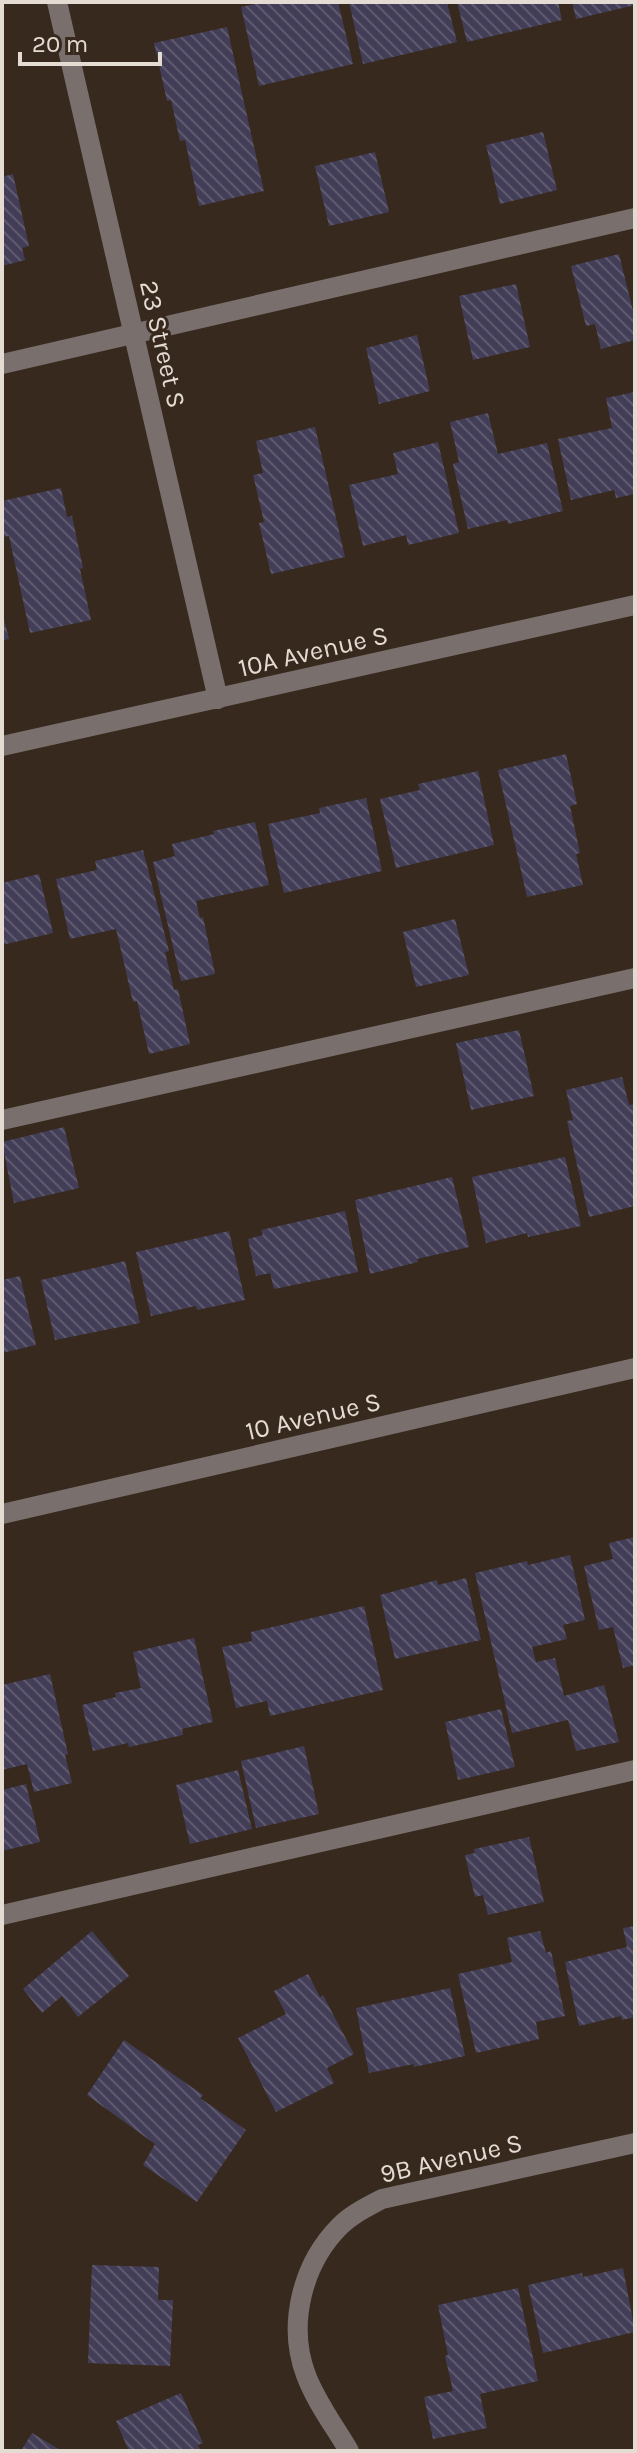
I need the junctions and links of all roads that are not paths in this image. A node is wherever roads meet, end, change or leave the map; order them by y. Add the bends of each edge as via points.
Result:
1 (57, 2) edge
2 (635, 218) edge
3 (134, 335) junction
4 (2, 364) edge
5 (635, 605) edge
6 (218, 699) junction
7 (2, 746) edge
8 (635, 978) edge
9 (2, 1120) edge
10 (635, 1368) edge
11 (2, 1514) edge
12 (635, 1770) edge
13 (2, 1915) edge
14 (635, 2143) edge
15 (349, 2451) edge

1 - 3 street, 23 Street S
2 - 3 street
3 - 4 street
3 - 6 street, 23 Street S
5 - 6 street, 10A Avenue S
6 - 7 street, 10A Avenue S
8 - 9 street
10 - 11 street, 10 Avenue S
12 - 13 street
14 - 15 street, 9B Avenue S via 382,2199 339,2228 305,2284 298,2345 316,2396

